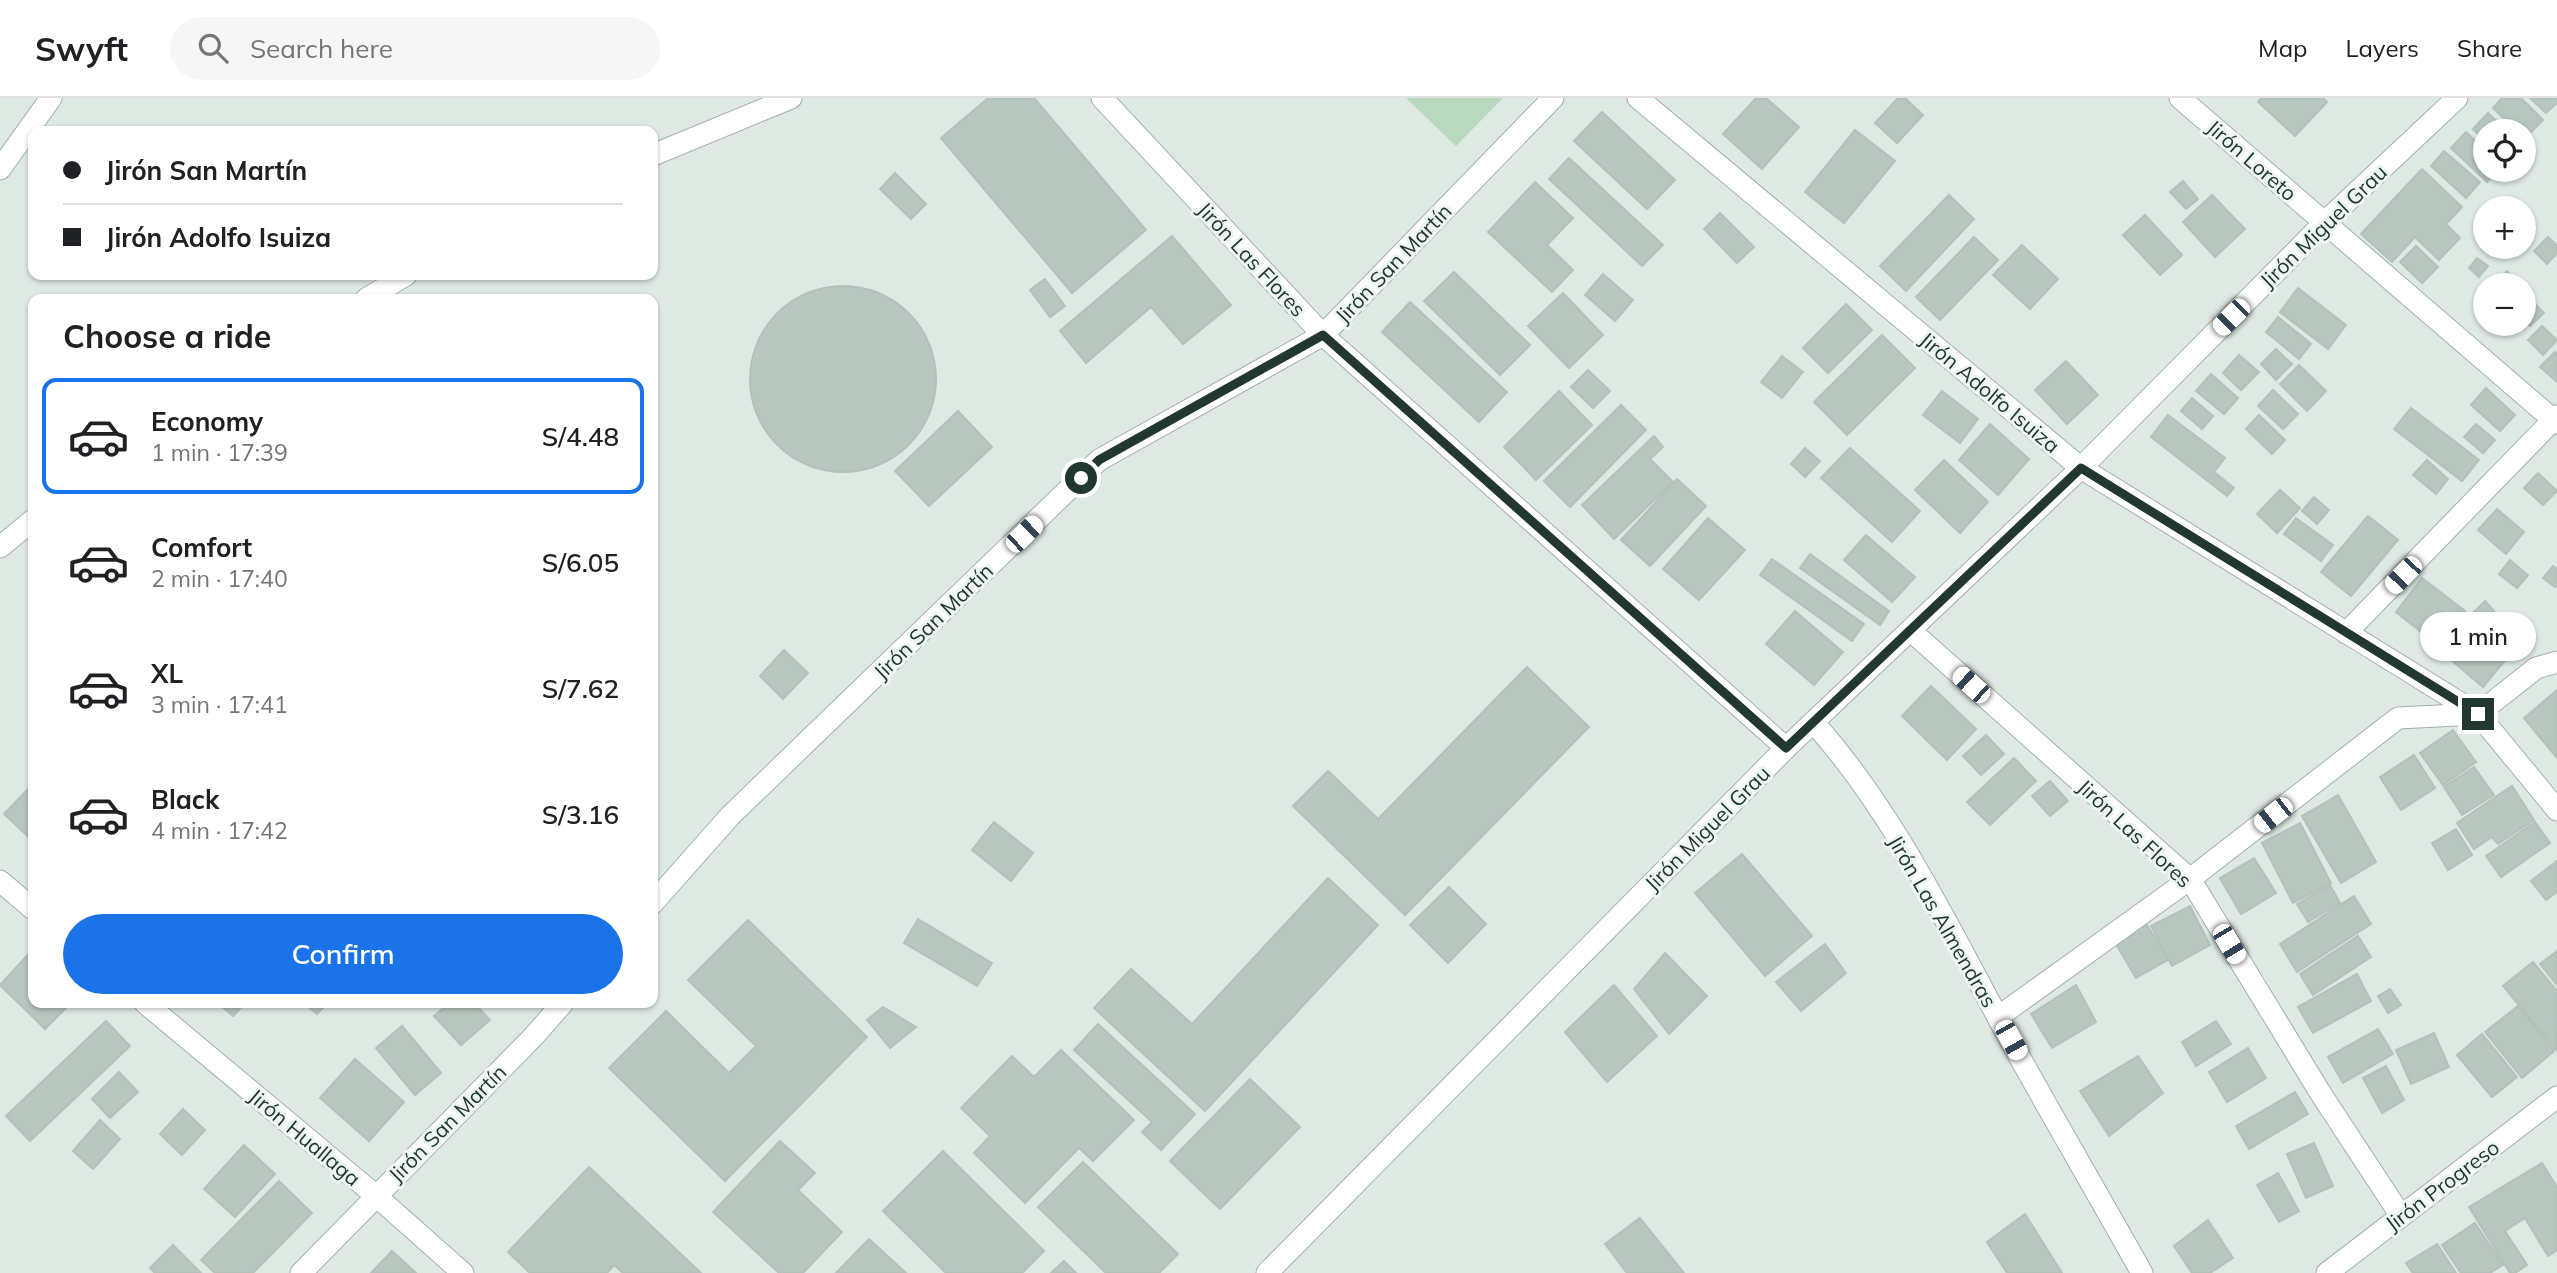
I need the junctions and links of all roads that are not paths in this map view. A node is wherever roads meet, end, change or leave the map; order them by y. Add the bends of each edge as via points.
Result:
1 (51, 98) edge
2 (791, 98) edge
3 (1102, 98) edge
4 (1553, 98) edge
5 (1638, 98) edge
6 (2180, 98) edge
7 (2456, 98) edge
8 (31, 126) edge
9 (28, 130) edge
10 (658, 153) edge
11 (0, 169) edge
12 (2324, 223) junction
13 (398, 280) edge
14 (375, 294) edge
15 (1323, 335) junction
16 (2556, 420) edge
17 (2081, 468) junction
18 (28, 524) edge
19 (0, 547) edge
20 (1911, 631) junction
21 (2347, 633) junction
22 (2557, 662) edge
23 (2478, 714) junction
24 (1814, 723) junction
25 (1786, 748) junction
26 (2557, 810) edge
27 (2190, 879) junction
28 (0, 881) edge
29 (658, 897) edge
30 (28, 905) edge
31 (151, 1008) edge
32 (559, 1008) edge
33 (1998, 1017) junction
34 (2557, 1097) edge
35 (375, 1195) junction
36 (2401, 1216) junction
37 (301, 1273) edge
38 (463, 1273) edge
39 (1267, 1273) edge
40 (2142, 1273) edge
41 (2327, 1273) edge

1 - 8 street
2 - 10 street
3 - 15 street, Jirón Las Flores
4 - 15 street, Jirón San Martín
5 - 17 street, Jirón Adolfo Isuiza
6 - 12 street, Jirón Loreto
7 - 12 street, Jirón Miguel Grau
9 - 11 street
12 - 16 street, Jirón Loreto
12 - 17 street, Jirón Miguel Grau
13 - 14 street
15 - 25 street, Jirón Las Flores
15 - 29 street, Jirón San Martín via 1099,460 730,816
16 - 21 street
17 - 20 street, Jirón Miguel Grau
17 - 21 street, Jirón Adolfo Isuiza
18 - 19 street
20 - 24 street, Jirón Miguel Grau
20 - 27 street, Jirón Las Flores
21 - 23 street, Jirón Adolfo Isuiza
22 - 23 street via 2536,668
23 - 26 street, Jirón Adolfo Isuiza
23 - 27 street via 2398,718
24 - 25 street, Jirón Miguel Grau
24 - 33 street, Jirón Las Almendras via 1838,750 1924,879
25 - 39 street, Jirón Miguel Grau
27 - 33 street
27 - 36 street, Jirón Las Flores
28 - 30 street
31 - 35 street, Jirón Huallaga
32 - 35 street, Jirón San Martín
33 - 40 street, Jirón Las Almendras
34 - 36 street, Jirón Progreso
35 - 37 street, Jirón San Martín
35 - 38 street, Jirón Huallaga
36 - 41 street, Jirón Progreso

